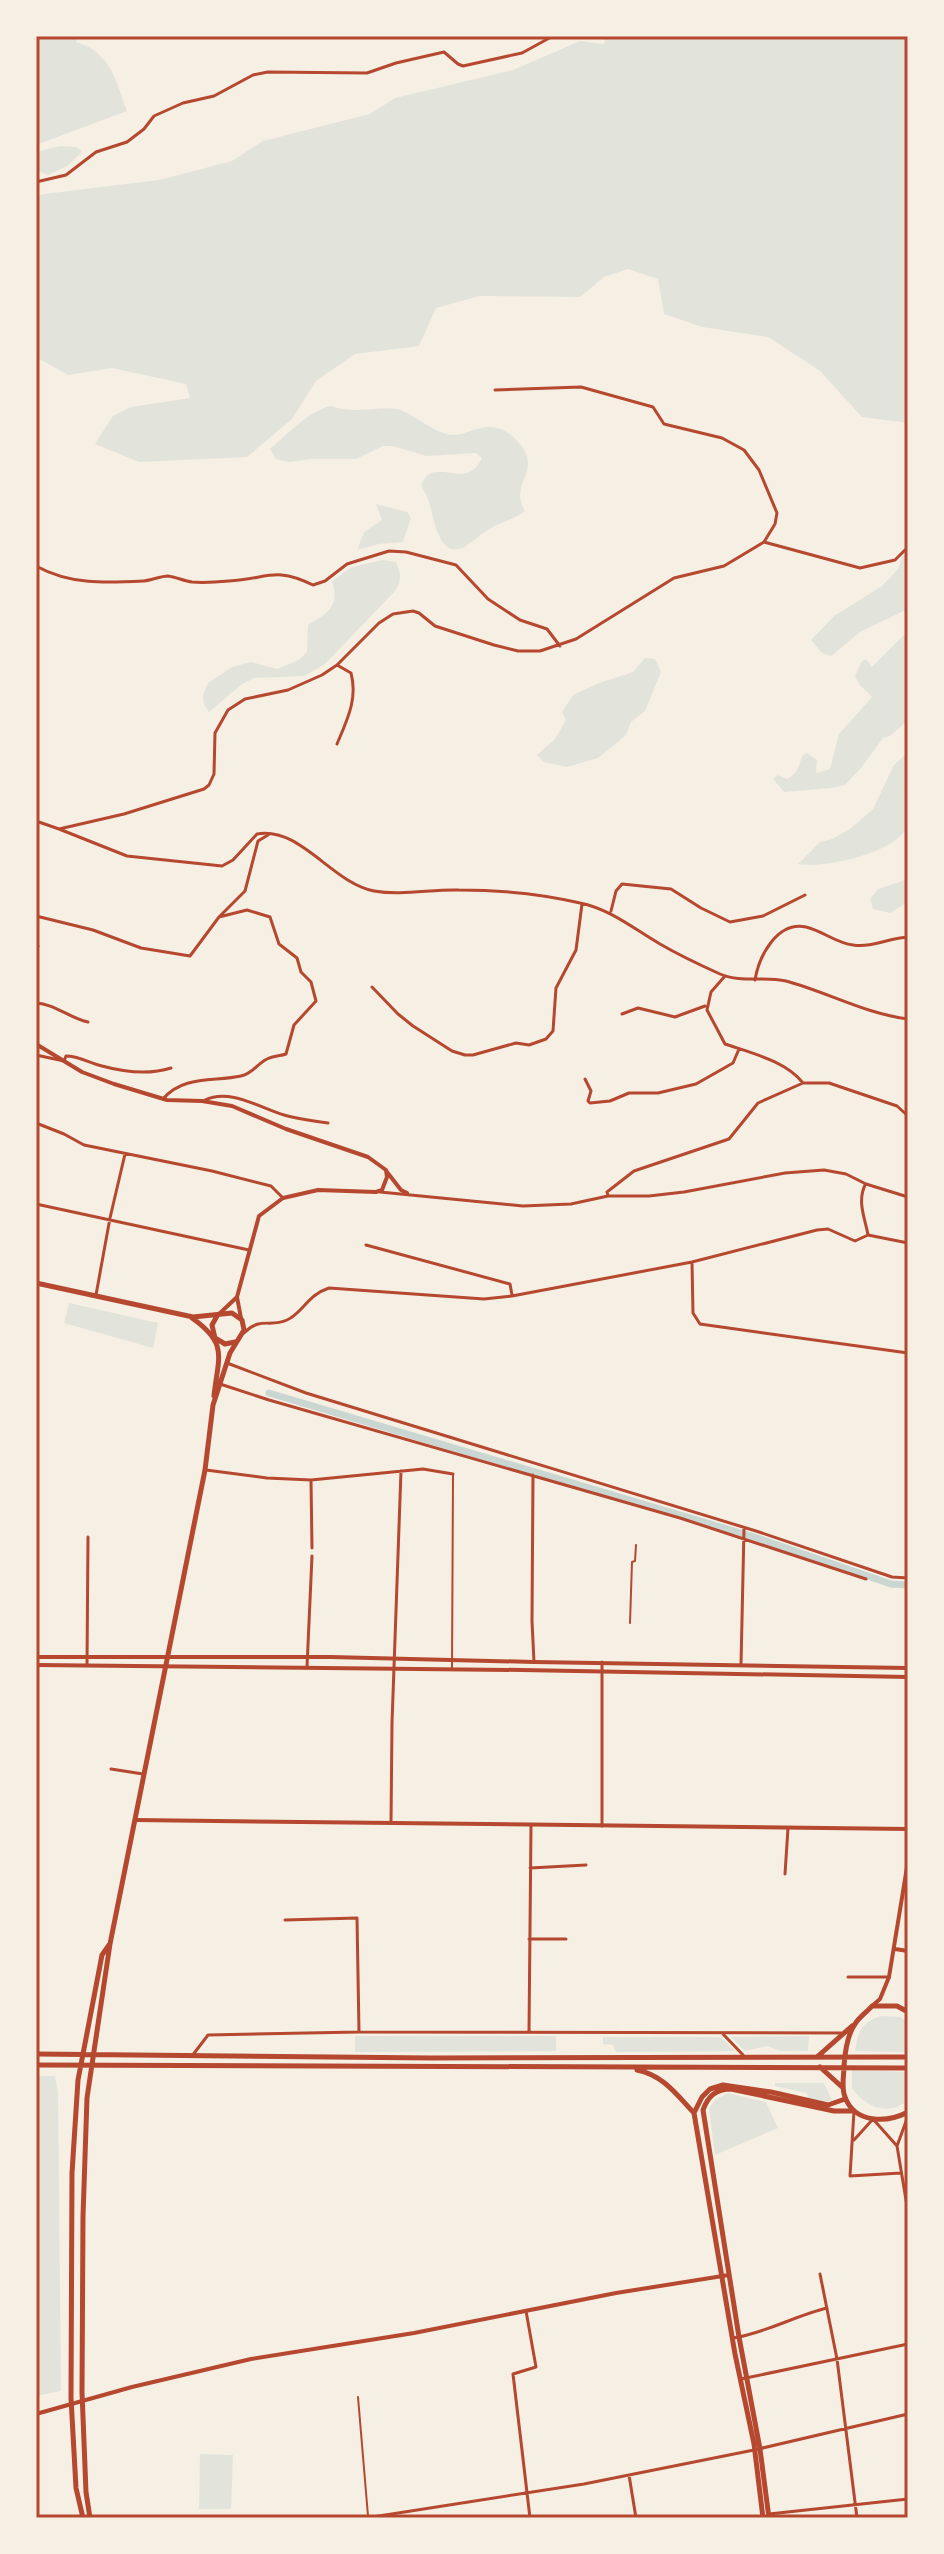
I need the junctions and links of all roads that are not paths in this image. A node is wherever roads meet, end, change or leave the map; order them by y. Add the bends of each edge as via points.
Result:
1 (553, 36) edge
2 (36, 182) edge
3 (495, 390) dead end
4 (764, 542) junction
5 (908, 547) edge
6 (36, 566) edge
7 (560, 646) junction
8 (337, 665) junction
9 (337, 744) dead end
10 (36, 821) edge
11 (59, 829) junction
12 (272, 833) junction
13 (805, 895) dead end
14 (582, 903) junction
15 (610, 912) junction
16 (36, 916) edge
17 (219, 917) junction
18 (908, 937) edge
19 (725, 976) junction
20 (755, 980) junction
21 (372, 987) dead end
22 (36, 1003) edge
23 (707, 1006) junction
24 (622, 1014) dead end
25 (908, 1019) edge
26 (88, 1022) dead end
27 (36, 1044) edge
28 (739, 1049) junction
29 (36, 1055) edge
30 (64, 1061) junction
31 (171, 1068) dead end
32 (585, 1079) dead end
33 (803, 1083) junction
34 (163, 1099) junction
35 (202, 1101) junction
36 (908, 1116) edge
37 (36, 1123) edge
38 (328, 1123) dead end
39 (125, 1154) junction
40 (386, 1170) junction
41 (866, 1184) junction
42 (379, 1191) junction
43 (407, 1193) junction
44 (608, 1196) junction
45 (908, 1197) edge
46 (283, 1198) junction
47 (36, 1204) edge
48 (110, 1218) junction
49 (868, 1235) junction
50 (908, 1243) edge
51 (366, 1245) dead end
52 (249, 1250) junction
53 (692, 1262) junction
54 (36, 1283) edge
55 (95, 1296) junction
56 (512, 1296) junction
57 (237, 1297) junction
58 (218, 1315) junction
59 (242, 1320) junction
60 (242, 1334) junction
61 (214, 1335) junction
62 (238, 1341) junction
63 (908, 1353) edge
64 (227, 1363) junction
65 (220, 1384) junction
66 (213, 1405) junction
67 (549, 1467) junction
68 (205, 1470) junction
69 (401, 1471) junction
70 (453, 1474) joint
71 (533, 1475) junction
72 (545, 1479) junction
73 (311, 1480) junction
74 (744, 1528) junction
75 (88, 1537) dead end
76 (743, 1538) junction
77 (636, 1545) dead end
78 (312, 1548) dead end
79 (312, 1556) dead end
80 (908, 1578) edge
81 (866, 1579) dead end
82 (630, 1623) dead end
83 (36, 1657) edge
84 (87, 1657) junction
85 (308, 1657) junction
86 (166, 1658) junction
87 (394, 1658) junction
88 (453, 1660) junction
89 (534, 1662) junction
90 (602, 1662) junction
91 (36, 1665) edge
92 (741, 1665) junction
93 (87, 1666) junction
94 (165, 1667) junction
95 (307, 1667) junction
96 (908, 1668) edge
97 (394, 1669) junction
98 (452, 1670) junction
99 (602, 1671) junction
100 (908, 1677) edge
101 (111, 1769) dead end
102 (144, 1775) junction
103 (135, 1820) junction
104 (391, 1823) junction
105 (531, 1825) junction
106 (602, 1826) junction
107 (788, 1828) junction
108 (908, 1829) edge
109 (908, 1861) edge
110 (586, 1865) dead end
111 (530, 1868) junction
112 (785, 1874) dead end
113 (285, 1920) dead end
114 (529, 1939) junction
115 (566, 1939) dead end
116 (110, 1944) junction
117 (895, 1949) junction
118 (908, 1951) edge
119 (848, 1977) dead end
120 (889, 1977) junction
121 (872, 2006) junction
122 (908, 2012) edge
123 (854, 2024) junction
124 (359, 2032) junction
125 (529, 2032) junction
126 (720, 2033) junction
127 (841, 2033) junction
128 (36, 2054) edge
129 (82, 2055) junction
130 (92, 2055) junction
131 (192, 2056) junction
132 (817, 2057) junction
133 (845, 2057) junction
134 (908, 2057) edge
135 (745, 2058) junction
136 (80, 2064) junction
137 (36, 2065) edge
138 (92, 2065) junction
139 (844, 2066) junction
140 (625, 2067) junction
141 (820, 2067) junction
142 (908, 2068) edge
143 (842, 2087) junction
144 (845, 2099) junction
145 (854, 2111) junction
146 (694, 2113) junction
147 (908, 2114) edge
148 (873, 2119) junction
149 (853, 2143) junction
150 (897, 2146) junction
151 (901, 2173) junction
152 (908, 2212) edge
153 (820, 2274) dead end
154 (726, 2275) junction
155 (827, 2308) junction
156 (526, 2311) junction
157 (736, 2338) junction
158 (908, 2344) edge
159 (837, 2359) junction
160 (744, 2378) junction
161 (358, 2397) dead end
162 (82, 2403) junction
163 (72, 2405) junction
164 (36, 2414) edge
165 (908, 2414) edge
166 (847, 2427) junction
167 (757, 2449) junction
168 (629, 2475) junction
169 (527, 2492) junction
170 (908, 2499) edge
171 (855, 2506) junction
172 (766, 2517) edge
173 (83, 2518) edge
174 (90, 2518) edge
175 (367, 2518) edge
176 (530, 2518) edge
177 (636, 2518) edge
178 (753, 2518) edge
179 (857, 2518) edge

1 - 2 street via 522,53 463,66 444,52 367,73 253,75 214,96 154,116 127,142 96,152 66,175
3 - 4 street via 581,387 653,407 664,424 722,438 744,450 759,470 777,513
4 - 5 street via 860,568 895,560
4 - 7 street via 724,566 674,578
6 - 7 street via 69,580 96,582 166,576 233,581 267,574 292,575 313,585 347,564 389,551 406,552 456,565 488,599 520,620 547,629
7 - 8 street via 510,650 435,626 408,610 385,618
8 - 9 street via 351,673 356,689
8 - 11 street via 296,687 251,697 228,710 215,733 214,774 204,789
10 - 11 street
11 - 12 street via 127,856 222,866 257,834
12 - 14 street via 295,843 344,880 376,891 457,889
12 - 17 street via 258,841 245,891
13 - 15 street via 763,916 730,922 671,889 622,884
14 - 15 street
14 - 21 street via 576,950 556,988 553,1031 546,1039 465,1055 422,1032
15 - 19 street via 664,947
16 - 17 street via 141,948 190,956
17 - 34 street via 247,910 270,917 279,944 297,958 316,1001 294,1025 286,1054 239,1077 193,1081 170,1090
18 - 20 street via 854,946 803,926 787,929 765,951
19 - 20 street
19 - 23 street
20 - 25 street via 782,980
22 - 26 street
23 - 24 street via 675,1017 638,1008
23 - 28 street via 725,1044
27 - 30 main road
28 - 32 street via 726,1068 671,1091 629,1093 590,1103
28 - 33 street via 795,1073
29 - 30 street
30 - 31 street via 74,1056 141,1072
30 - 34 main road
33 - 36 street via 829,1083 897,1106
33 - 44 street via 758,1103 729,1139 634,1171
34 - 35 main road
35 - 38 street via 216,1095
35 - 40 main road via 232,1106 368,1157
37 - 39 street via 84,1145
39 - 46 street via 271,1186
39 - 48 street
40 - 42 main road
40 - 43 main road
41 - 44 street via 846,1174 811,1170 667,1194
41 - 45 street
41 - 49 street via 861,1207
42 - 43 street
42 - 46 main road via 318,1190
43 - 44 street via 523,1206
46 - 52 main road via 259,1216
47 - 48 street
48 - 52 street
48 - 55 street
49 - 50 street
49 - 53 street via 855,1241 828,1229 817,1230
51 - 56 street via 510,1284
52 - 57 main road
53 - 56 street
53 - 63 street via 693,1313 700,1324
54 - 55 main road
55 - 58 main road via 193,1317
55 - 61 main road via 192,1318
56 - 60 street via 484,1299 329,1288 313,1295 290,1319 257,1322
57 - 58 main road
57 - 59 main road
58 - 59 main road via 232,1313
58 - 61 main road
59 - 60 main road
60 - 62 main road
61 - 62 main road via 225,1344
61 - 66 main road via 219,1353
62 - 64 main road
64 - 65 main road
64 - 67 street
65 - 66 main road
65 - 71 street
66 - 68 main road
67 - 72 street
67 - 74 street
68 - 73 street
68 - 86 main road
69 - 70 street
69 - 73 street
69 - 87 street
70 - 88 lane
71 - 72 street
71 - 89 street
72 - 76 street
73 - 78 street
74 - 76 street
74 - 80 street
75 - 84 street
76 - 81 street
76 - 92 street
77 - 82 lane
79 - 85 street
83 - 84 main road
84 - 86 main road
84 - 93 street
85 - 86 main road
85 - 87 main road
85 - 95 street
86 - 94 main road
87 - 88 main road
87 - 97 street
88 - 89 main road
88 - 98 lane
89 - 90 main road
90 - 92 main road
90 - 99 street
91 - 93 main road
92 - 96 main road
93 - 94 main road
94 - 95 main road
94 - 102 main road
95 - 97 main road
97 - 98 main road
97 - 104 street
98 - 99 main road
99 - 100 main road
99 - 106 street
101 - 102 street
102 - 103 main road
103 - 104 main road
103 - 116 main road
104 - 105 main road
105 - 106 main road
105 - 111 street
106 - 107 main road
107 - 108 main road
107 - 112 street
109 - 117 main road
110 - 111 street
111 - 114 street
113 - 124 street via 357,1918
114 - 115 street
114 - 125 street
116 - 129 main road via 102,1955
116 - 130 main road
117 - 118 main road
117 - 120 main road
119 - 120 street
120 - 121 main road
121 - 122 main road via 897,2006
121 - 123 main road
123 - 127 main road
123 - 133 main road
124 - 125 street
124 - 131 street via 208,2035
125 - 126 street
126 - 127 street
126 - 135 street
127 - 132 main road
128 - 129 main road
129 - 130 main road
129 - 136 main road
130 - 131 main road
130 - 138 main road
131 - 135 main road
132 - 133 main road
132 - 135 main road
133 - 134 main road
133 - 139 main road
136 - 137 main road
136 - 138 main road
136 - 163 main road via 72,2173
138 - 140 main road
138 - 162 main road via 84,2141
139 - 141 main road
139 - 142 main road
139 - 143 main road
140 - 141 main road
140 - 146 main road via 652,2072
141 - 143 main road
143 - 144 main road
144 - 145 main road
144 - 146 main road via 828,2105 723,2085 710,2089
145 - 148 main road
145 - 149 street
145 - 154 main road via 731,2089 712,2094 705,2102 703,2119
146 - 154 main road
147 - 148 main road
147 - 150 street
148 - 149 street
148 - 150 street
149 - 151 street via 850,2176
150 - 151 street
151 - 152 street
153 - 155 street
154 - 156 main road
154 - 157 main road
155 - 157 street
155 - 159 street
156 - 162 main road via 251,2359
156 - 169 street via 536,2367 513,2374
157 - 160 main road
158 - 159 street
159 - 160 street
159 - 166 street
160 - 167 main road
161 - 175 lane
162 - 163 main road
162 - 174 main road
163 - 164 main road
163 - 173 main road via 76,2488
165 - 166 street
166 - 167 street
166 - 171 street
167 - 168 street
167 - 172 main road
168 - 169 street
168 - 177 street
169 - 175 street
169 - 176 street
170 - 171 street
171 - 172 street
171 - 179 street
172 - 178 street

